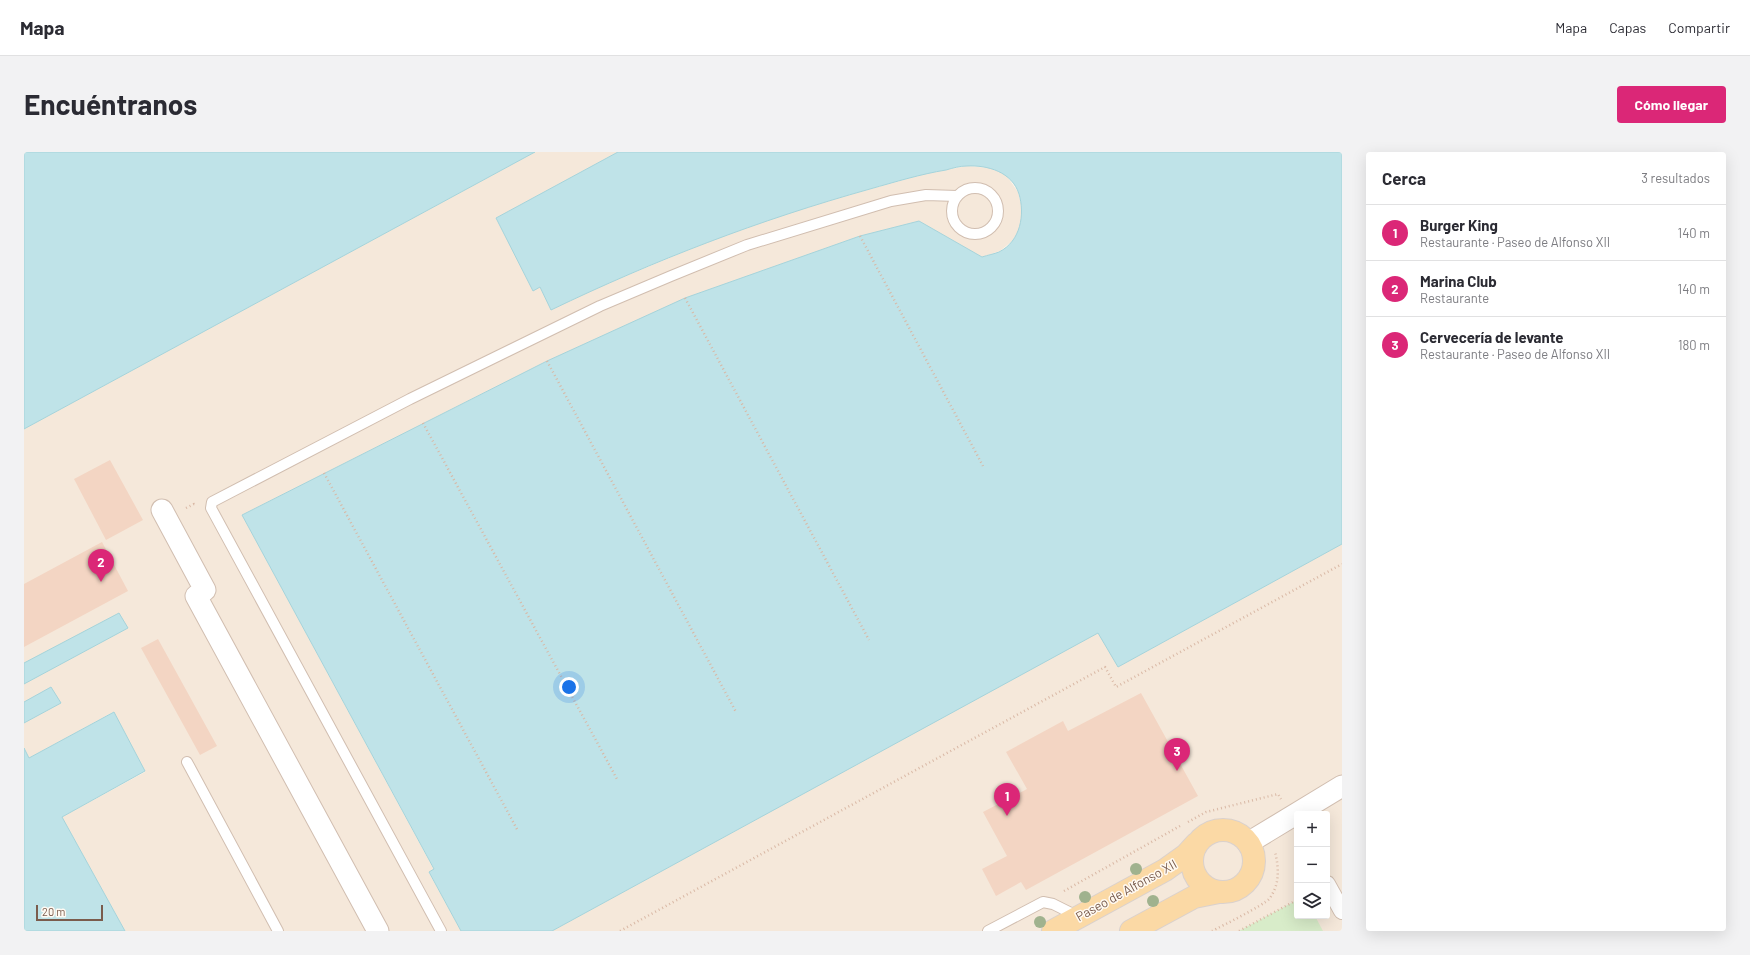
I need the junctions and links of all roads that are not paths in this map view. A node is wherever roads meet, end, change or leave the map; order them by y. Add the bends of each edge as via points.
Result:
1 (957, 196) junction
2 (162, 510) dead end
3 (187, 762) dead end
4 (1342, 786) edge
5 (1310, 811) edge
6 (1294, 824) edge
7 (1256, 838) junction
8 (1196, 844) junction
9 (1330, 889) edge
10 (1219, 892) junction
11 (1342, 911) edge
12 (1079, 917) junction
13 (278, 931) edge
14 (378, 931) edge
15 (441, 931) edge
16 (988, 931) edge
17 (1053, 931) edge
18 (1131, 931) edge

1 - 1 lane via 951,210 952,217 960,229 966,233 982,234 994,225 999,210 993,195 986,190 971,188
1 - 15 lane via 926,195 891,201 747,245 671,276 600,306 410,399 212,502 211,508
2 - 14 street via 206,590 196,596
3 - 13 lane
4 - 5 street
6 - 7 street
7 - 8 main road via 1222,829 1207,834
7 - 10 main road via 1252,850 1254,862 1247,880 1234,890
8 - 10 main road via 1191,861 1196,878 1206,887
8 - 12 main road, Paseo de Alfonso XII via 1170,867
9 - 11 street
10 - 18 main road via 1194,897
12 - 16 lane via 1043,902
12 - 17 main road, Paseo de Alfonso XII

